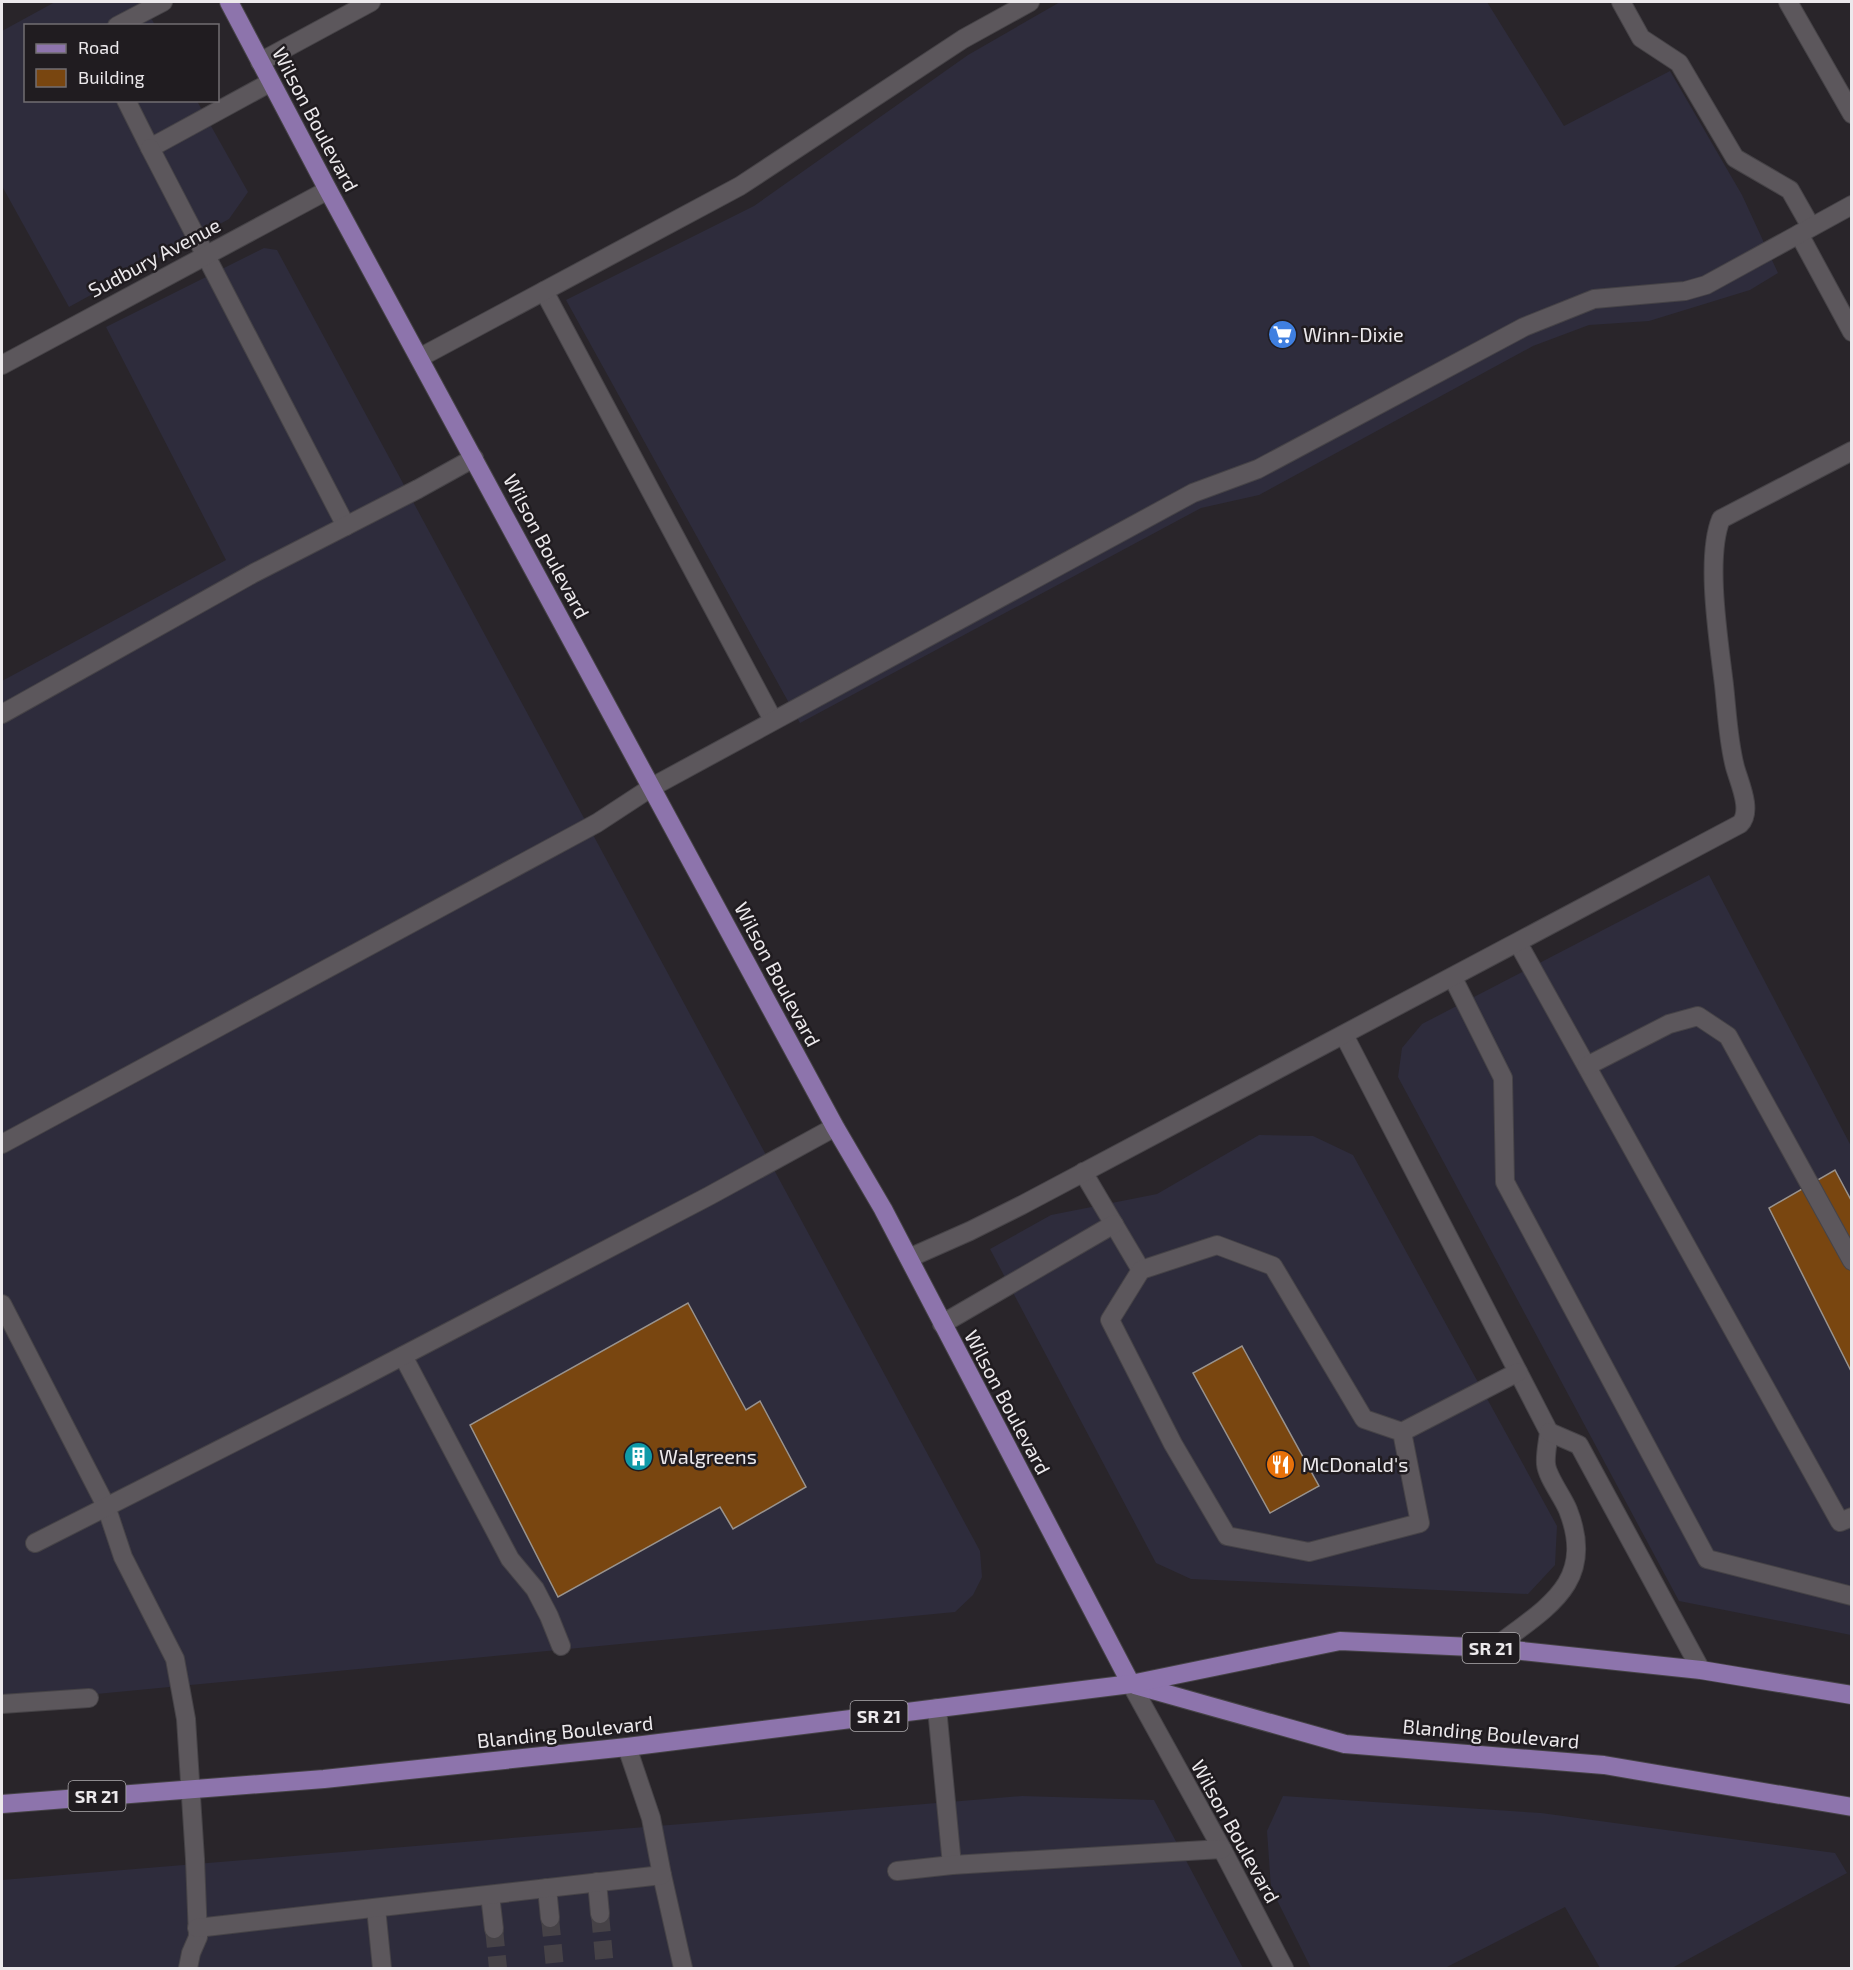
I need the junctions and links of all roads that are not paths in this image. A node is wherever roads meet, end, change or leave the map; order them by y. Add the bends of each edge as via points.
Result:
1 (163, 2) edge
2 (229, 2) edge
3 (371, 2) edge
4 (1030, 2) edge
5 (1621, 2) edge
6 (1788, 2) edge
7 (121, 24) edge
8 (260, 62) junction
9 (271, 82) junction
10 (127, 102) edge
11 (1851, 114) edge
12 (150, 148) junction
13 (328, 190) junction
14 (1851, 205) edge
15 (1805, 231) junction
16 (206, 254) junction
17 (544, 291) junction
18 (1851, 332) edge
19 (419, 358) junction
20 (2, 365) edge
21 (1851, 451) edge
22 (474, 458) junction
23 (346, 526) junction
24 (2, 714) edge
25 (773, 720) junction
26 (652, 787) junction
27 (1518, 943) junction
28 (1453, 978) junction
29 (1344, 1035) junction
30 (1587, 1066) junction
31 (835, 1128) junction
32 (2, 1144) edge
33 (1083, 1172) junction
34 (1114, 1224) junction
35 (909, 1258) junction
36 (1851, 1261) edge
37 (1141, 1270) junction
38 (2, 1304) edge
39 (942, 1324) junction
40 (403, 1356) junction
41 (1518, 1372) junction
42 (1402, 1432) junction
43 (1549, 1432) junction
44 (106, 1506) junction
45 (1851, 1517) edge
46 (35, 1543) dead end
47 (1851, 1596) edge
48 (561, 1646) dead end
49 (1494, 1648) junction
50 (1701, 1670) junction
51 (1131, 1684) junction
52 (1851, 1695) edge
53 (89, 1698) dead end
54 (2, 1704) edge
55 (937, 1708) junction
56 (627, 1747) junction
57 (192, 1789) junction
58 (2, 1804) edge
59 (1851, 1807) edge
60 (1222, 1848) junction
61 (952, 1865) junction
62 (897, 1871) dead end
63 (662, 1875) junction
64 (597, 1882) junction
65 (547, 1888) junction
66 (490, 1895) junction
67 (376, 1908) junction
68 (600, 1914) tunnel mouth
69 (550, 1918) tunnel mouth
70 (197, 1928) junction
71 (494, 1929) tunnel mouth
72 (188, 1968) edge
73 (382, 1968) edge
74 (683, 1968) edge
75 (1284, 1968) edge

1 - 7 street
2 - 8 main road, Wilson Boulevard
3 - 8 street
4 - 17 street via 963,39 740,186
5 - 15 street via 1641,38 1679,63 1735,158 1790,190
6 - 11 street
8 - 9 main road, Wilson Boulevard
9 - 12 street
9 - 13 main road, Wilson Boulevard
10 - 12 street
12 - 16 street
13 - 16 street, Sudbury Avenue
13 - 19 main road, Wilson Boulevard
14 - 15 street
15 - 18 street
15 - 25 street via 1706,285 1685,291 1594,299 1524,327 1258,469 1193,493
16 - 20 street, Sudbury Avenue
16 - 23 street
17 - 19 street
17 - 25 street
19 - 22 main road, Wilson Boulevard
21 - 27 street via 1721,519 1716,531 1717,624 1731,753 1746,809 1743,822
22 - 23 street
22 - 26 main road, Wilson Boulevard
23 - 24 street
25 - 26 street
26 - 31 main road, Wilson Boulevard
26 - 32 street via 588,828
27 - 28 street
27 - 30 street
28 - 29 street
28 - 47 street via 1503,1078 1505,1182 1707,1559
29 - 33 street
29 - 41 street
30 - 36 street via 1669,1024 1698,1016 1728,1036
30 - 45 street via 1840,1522
31 - 35 main road, Wilson Boulevard
31 - 40 street
33 - 34 street
33 - 35 street
34 - 37 street
34 - 39 street
35 - 39 main road, Wilson Boulevard
37 - 42 street via 1217,1245 1273,1266 1364,1419
37 - 42 street via 1110,1320 1173,1444 1227,1536 1309,1552 1420,1523
38 - 44 street
39 - 51 main road, Wilson Boulevard
40 - 44 street
40 - 48 street via 510,1559 535,1589
41 - 42 street
41 - 43 street
43 - 49 street via 1546,1466 1568,1510 1578,1544 1572,1575 1556,1599
43 - 50 street via 1579,1445
44 - 46 street
44 - 57 street via 123,1557 175,1659 185,1706
49 - 50 main road, Blanding Boulevard / SR 21
49 - 51 main road, Blanding Boulevard / SR 21 via 1340,1641
50 - 52 main road, Blanding Boulevard / SR 21
51 - 55 main road, Blanding Boulevard / SR 21
51 - 59 main road, Blanding Boulevard / SR 21 via 1345,1744 1604,1765
51 - 60 street, Wilson Boulevard
53 - 54 street
55 - 56 main road, Blanding Boulevard / SR 21
55 - 61 street
56 - 57 main road, Blanding Boulevard / SR 21
56 - 63 street via 651,1818
57 - 58 main road, Blanding Boulevard / SR 21
57 - 70 street
60 - 61 street
60 - 75 street, Wilson Boulevard
61 - 62 street
63 - 64 street
63 - 74 street
64 - 65 street
64 - 68 street
65 - 66 street
65 - 69 street
66 - 67 street
66 - 71 street
67 - 70 street
67 - 73 street
70 - 72 street

